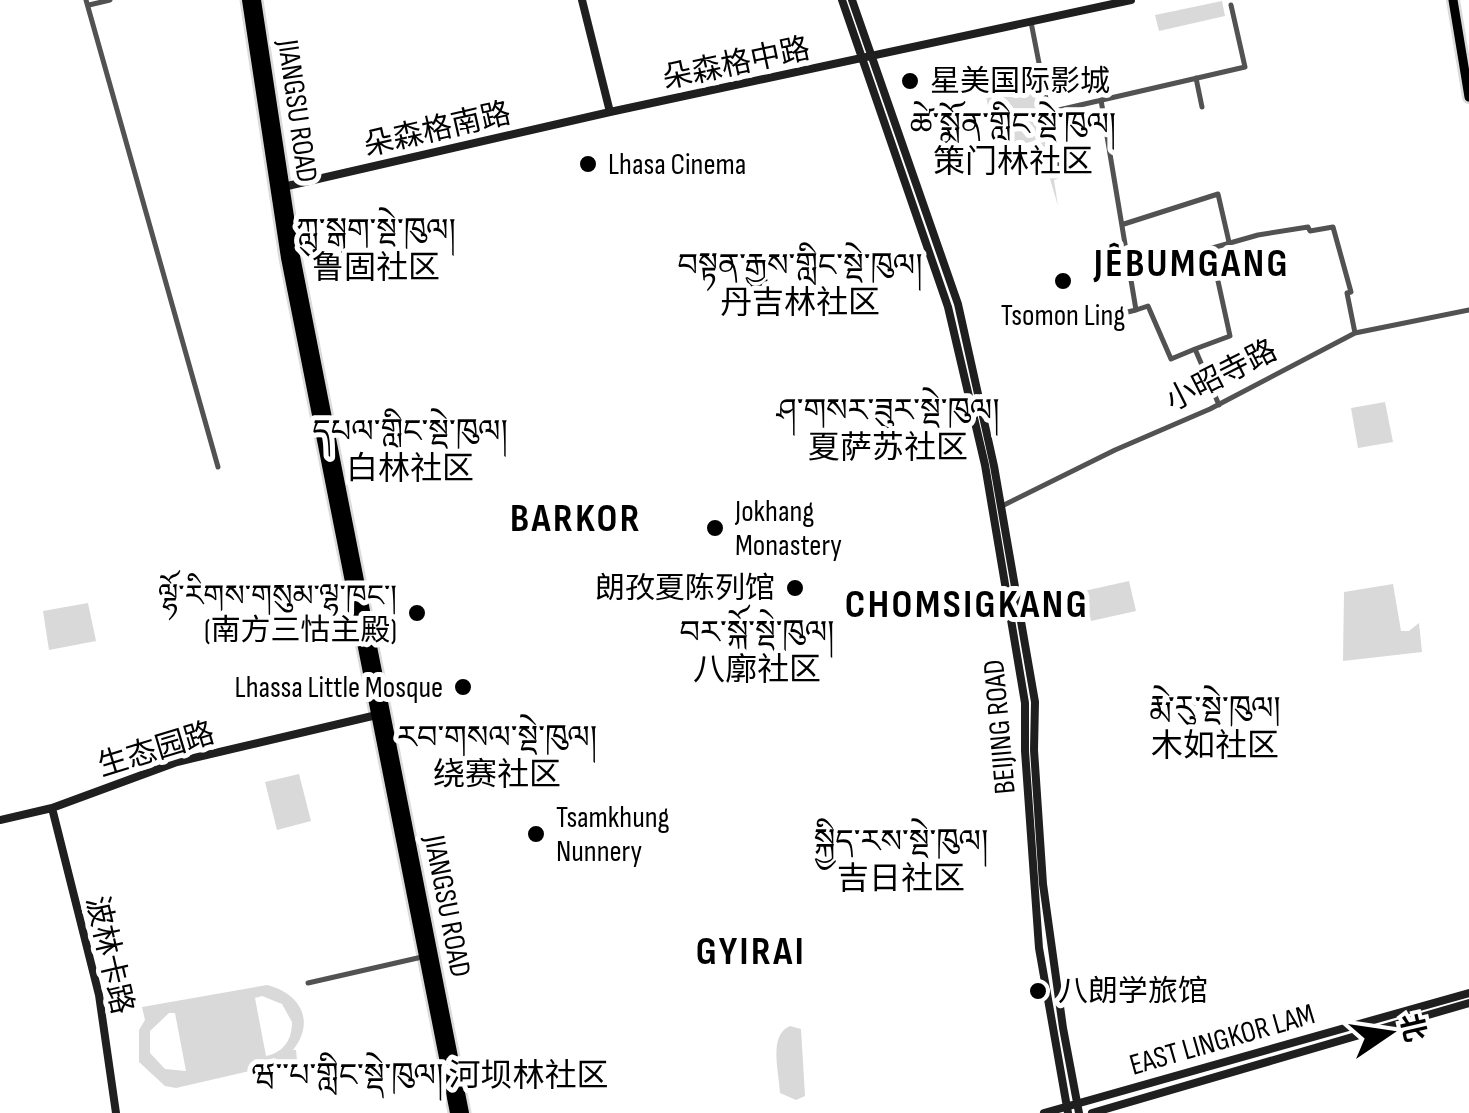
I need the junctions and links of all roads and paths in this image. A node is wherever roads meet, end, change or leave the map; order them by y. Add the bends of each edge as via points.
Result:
1 (110, 0) edge
2 (247, 0) edge
3 (256, 0) edge
4 (582, 0) edge
5 (842, 0) edge
6 (852, 0) edge
7 (1131, 0) edge
8 (1453, 0) edge
9 (87, 3) edge
10 (1232, 5) dead end
11 (1032, 22) junction
12 (867, 58) junction
13 (1196, 78) junction
14 (1469, 96) edge
15 (1101, 100) junction
16 (1202, 107) dead end
17 (610, 112) junction
18 (1050, 112) junction
19 (1060, 171) dead end
20 (278, 188) junction
21 (1124, 224) junction
22 (1229, 242) junction
23 (1211, 249) junction
24 (1128, 272) junction
25 (1136, 310) junction
26 (1469, 310) edge
27 (1052, 317) dead end
28 (1355, 334) junction
29 (1195, 350) junction
30 (1219, 404) junction
31 (218, 468) dead end
32 (1002, 506) junction
33 (1159, 704) dead end
34 (1209, 704) dead end
35 (380, 714) junction
36 (52, 808) junction
37 (0, 820) edge
38 (427, 956) junction
39 (308, 983) dead end
40 (1469, 993) edge
41 (1469, 1004) edge
42 (1073, 1109) edge
43 (116, 1113) edge
44 (455, 1113) edge
45 (464, 1113) edge
46 (1044, 1113) edge
47 (1092, 1113) edge

1 - 9 street
2 - 20 highway, JIANGSU ROAD
3 - 20 highway, JIANGSU ROAD
4 - 17 main road
5 - 12 main road, BEIJING ROAD
6 - 12 main road, BEIJING ROAD
7 - 11 main road, 朵森格中路
8 - 14 main road
9 - 31 street
10 - 13 street via 1245,67
11 - 12 main road, 朵森格中路
11 - 18 street
12 - 17 main road, 朵森格中路
12 - 32 main road, BEIJING ROAD via 966,333
12 - 42 main road, BEIJING ROAD via 948,307 984,465 1026,703 1039,948
13 - 15 street
13 - 16 street
15 - 18 street
15 - 21 street
17 - 20 main road, 朵森格南路
18 - 19 street
20 - 35 highway, JIANGSU ROAD
21 - 22 street via 1218,194
21 - 24 street
22 - 23 street
22 - 28 street via 1332,228
23 - 24 street
23 - 29 street via 1230,336
24 - 25 street
25 - 27 street
25 - 29 street via 1148,306 1171,359
26 - 28 street, 小昭寺路
28 - 30 street, 小昭寺路
29 - 30 street
30 - 32 street, 小昭寺路
32 - 42 main road, BEIJING ROAD via 1035,702 1043,884
33 - 34 street
35 - 36 main road, 生态园路 via 176,762
35 - 38 highway, JIANGSU ROAD
36 - 37 main road, 生态园路
36 - 43 main road, 波林卡路 via 99,995
38 - 39 street
38 - 44 highway, JIANGSU ROAD
38 - 45 highway, JIANGSU ROAD
40 - 42 main road, EAST LINGKOR LAM
41 - 47 main road, EAST LINGKOR LAM
42 - 46 main road, EAST LINGKOR LAM

